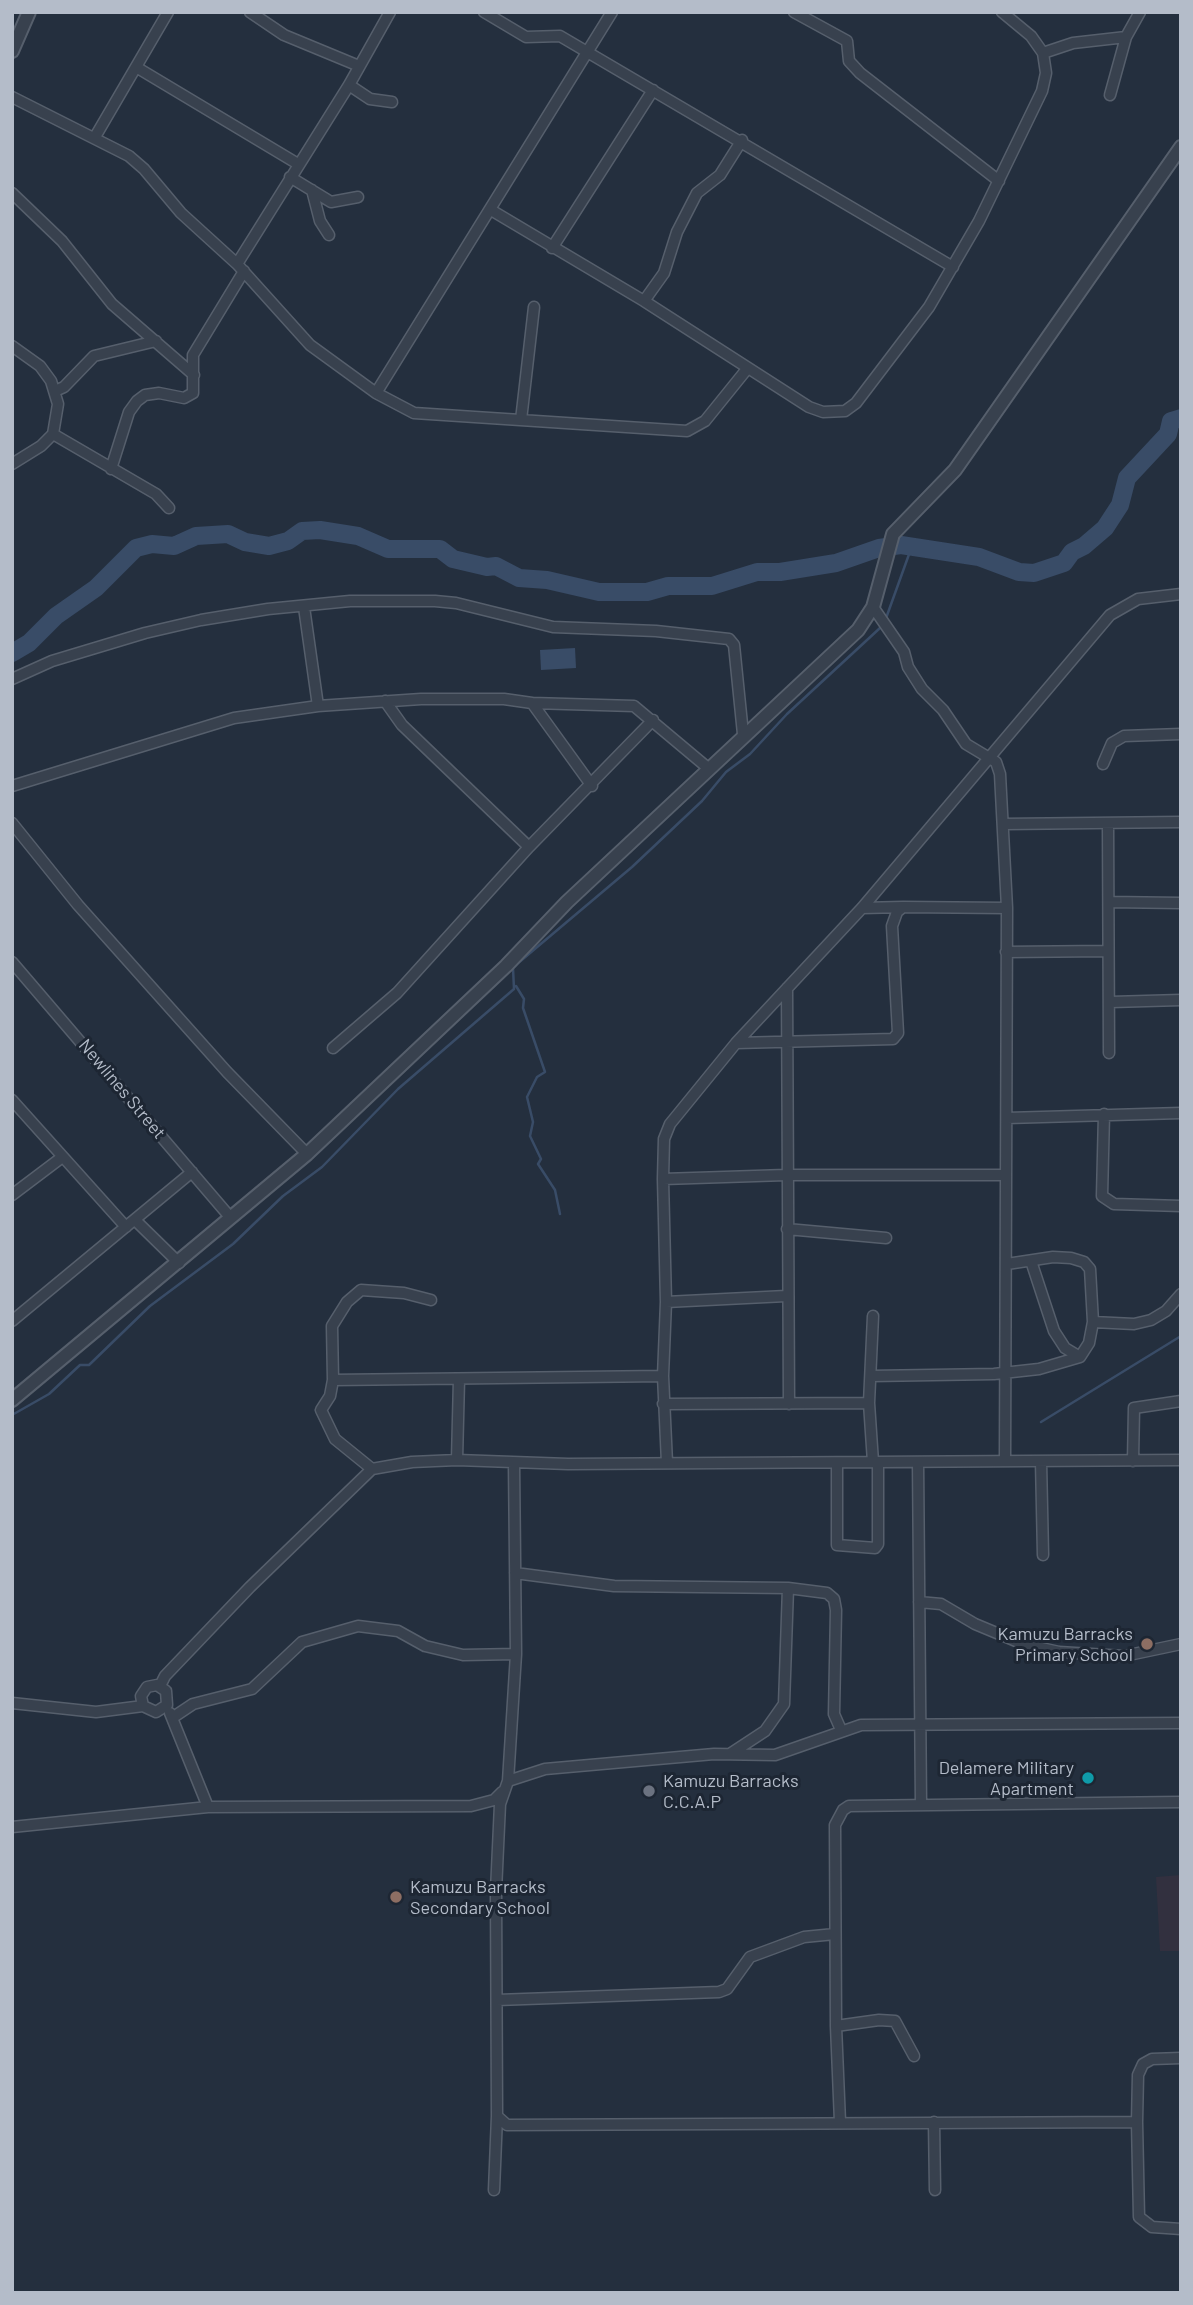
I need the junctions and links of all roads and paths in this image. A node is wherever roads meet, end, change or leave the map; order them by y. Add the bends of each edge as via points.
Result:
1 (29, 12) edge
2 (169, 12) edge
3 (250, 12) edge
4 (390, 12) edge
5 (484, 12) edge
6 (612, 12) edge
7 (794, 12) edge
8 (1002, 12) edge
9 (1140, 12) edge
10 (1126, 37) junction
11 (12, 51) edge
12 (588, 51) junction
13 (1043, 53) junction
14 (136, 66) junction
15 (359, 66) junction
16 (349, 85) junction
17 (653, 90) junction
18 (1110, 95) dead end
19 (12, 97) edge
20 (392, 102) dead end
21 (95, 136) junction
22 (742, 140) junction
23 (1181, 146) edge
24 (298, 164) junction
25 (290, 177) junction
26 (999, 181) junction
27 (312, 190) junction
28 (12, 193) edge
29 (358, 197) dead end
30 (491, 210) junction
31 (329, 235) dead end
32 (552, 248) junction
33 (953, 267) junction
34 (241, 268) junction
35 (644, 301) junction
36 (534, 307) dead end
37 (156, 341) junction
38 (12, 346) edge
39 (747, 369) junction
40 (194, 374) junction
41 (55, 391) junction
42 (376, 393) junction
43 (521, 420) junction
44 (53, 434) junction
45 (12, 464) edge
46 (111, 469) junction
47 (169, 508) dead end
48 (1181, 594) edge
49 (304, 607) junction
50 (873, 607) junction
51 (12, 679) edge
52 (385, 701) junction
53 (532, 703) junction
54 (318, 706) junction
55 (653, 720) junction
56 (743, 734) junction
57 (1181, 734) edge
58 (990, 758) junction
59 (1103, 764) dead end
60 (708, 768) junction
61 (12, 786) edge
62 (592, 786) junction
63 (1181, 822) edge
64 (12, 823) edge
65 (1004, 824) junction
66 (1108, 824) junction
67 (529, 846) junction
68 (1109, 902) junction
69 (1181, 903) edge
70 (903, 907) junction
71 (862, 908) junction
72 (1007, 908) junction
73 (1106, 951) junction
74 (1006, 952) junction
75 (12, 962) edge
76 (787, 988) junction
77 (1181, 1000) edge
78 (1111, 1002) junction
79 (736, 1043) junction
80 (786, 1044) junction
81 (333, 1048) dead end
82 (1109, 1053) dead end
83 (12, 1100) edge
84 (1181, 1113) edge
85 (1104, 1114) junction
86 (1007, 1118) junction
87 (307, 1154) junction
88 (61, 1158) junction
89 (192, 1172) junction
90 (786, 1175) junction
91 (1005, 1175) junction
92 (663, 1179) junction
93 (12, 1195) edge
94 (1181, 1206) edge
95 (230, 1217) junction
96 (135, 1220) junction
97 (126, 1227) junction
98 (787, 1229) junction
99 (886, 1238) dead end
100 (1031, 1261) junction
101 (178, 1263) junction
102 (1007, 1264) junction
103 (1181, 1294) edge
104 (786, 1296) junction
105 (431, 1300) dead end
106 (666, 1302) junction
107 (873, 1316) dead end
108 (12, 1321) edge
109 (1093, 1322) junction
110 (1080, 1357) junction
111 (1005, 1372) junction
112 (663, 1376) junction
113 (872, 1376) junction
114 (459, 1379) junction
115 (333, 1380) junction
116 (12, 1400) edge
117 (1181, 1401) edge
118 (869, 1403) junction
119 (663, 1404) junction
120 (789, 1404) junction
121 (457, 1460) junction
122 (1181, 1460) edge
123 (1005, 1461) junction
124 (1041, 1461) junction
125 (1133, 1461) junction
126 (876, 1462) junction
127 (918, 1462) junction
128 (514, 1463) junction
129 (667, 1463) junction
130 (838, 1463) junction
131 (372, 1469) junction
132 (1043, 1555) dead end
133 (515, 1573) junction
134 (788, 1588) junction
135 (919, 1602) junction
136 (1181, 1644) edge
137 (516, 1654) junction
138 (160, 1686) junction
139 (14, 1704) edge
140 (167, 1704) junction
141 (143, 1706) junction
142 (172, 1718) junction
143 (1181, 1723) edge
144 (921, 1726) junction
145 (841, 1730) junction
146 (730, 1754) junction
147 (508, 1781) junction
148 (503, 1792) junction
149 (1181, 1802) edge
150 (921, 1805) junction
151 (208, 1807) junction
152 (15, 1826) edge
153 (835, 1934) junction
154 (497, 2000) junction
155 (836, 2026) junction
156 (914, 2056) dead end
157 (1181, 2058) edge
158 (497, 2116) junction
159 (840, 2122) junction
160 (934, 2122) junction
161 (1137, 2122) junction
162 (494, 2190) dead end
163 (935, 2190) dead end
164 (1181, 2230) edge

1 - 11 street
2 - 14 street
3 - 15 street via 284,35
4 - 15 street
5 - 12 street via 520,35 560,36
6 - 12 street
7 - 26 street via 846,41 849,61 860,74
8 - 13 street via 1031,36
9 - 10 street
10 - 13 street via 1073,43
10 - 18 street
12 - 17 street
12 - 30 street
13 - 26 street via 1045,83
14 - 21 street
14 - 24 street
15 - 16 street
16 - 20 street via 370,99
16 - 24 street
17 - 22 street
17 - 32 street
19 - 21 street
21 - 34 street via 144,169 176,208
22 - 33 street
22 - 35 street via 720,175 697,193 677,232 664,273
23 - 50 street via 955,470 893,534
24 - 25 street
25 - 27 street
25 - 34 street
26 - 33 street
27 - 29 street via 331,202
27 - 31 street
28 - 37 street via 43,221 112,304
30 - 32 street
30 - 42 street
32 - 35 street
33 - 39 street via 929,307 851,408 816,410
34 - 40 street via 198,342
34 - 42 street via 310,345
35 - 39 street
36 - 43 street
37 - 40 street
37 - 41 street via 94,356
38 - 41 street via 40,366
39 - 43 street via 705,421 687,430
40 - 46 street via 189,397 159,393 138,401 129,412
41 - 44 street via 58,420
42 - 43 street via 414,413
44 - 45 street
44 - 46 street
46 - 47 street via 156,494
48 - 58 street via 1138,599 1110,615
49 - 51 street via 227,616 145,633
49 - 54 street
49 - 56 street via 350,601 435,601 553,627 729,639 734,645
50 - 56 street via 858,630
50 - 58 street via 904,652 922,690 943,710 966,744
52 - 53 street via 504,699
52 - 54 street
52 - 67 street via 402,725
53 - 55 street via 634,706
53 - 62 street
54 - 61 street via 234,718
55 - 60 street
55 - 62 street
56 - 60 street
57 - 59 street via 1124,736 1112,743
58 - 65 street via 999,768
58 - 71 street
60 - 87 street
62 - 67 street
63 - 66 street
64 - 87 street via 78,905
65 - 66 street
65 - 72 street
66 - 68 street
67 - 81 street via 397,993
68 - 69 street
68 - 73 street
70 - 71 street
70 - 72 street
70 - 80 street via 892,926 897,1037
71 - 76 street
72 - 74 street
73 - 74 street
73 - 78 street
74 - 86 street
75 - 89 street, Newlines Street
76 - 79 street
76 - 80 street
77 - 78 street
78 - 82 street
79 - 80 street
79 - 92 street via 670,1124 664,1139
80 - 90 street
83 - 88 street
84 - 85 street
85 - 86 street
85 - 94 street via 1102,1196 1114,1204
86 - 91 street
87 - 95 street
88 - 93 street
88 - 97 street
89 - 95 street, Newlines Street
89 - 96 street
90 - 91 street
90 - 92 street
90 - 98 street
91 - 102 street
92 - 106 street
95 - 101 street
96 - 97 street
96 - 101 street
97 - 108 street
98 - 99 street
98 - 104 street
100 - 102 street
100 - 109 street via 1053,1257 1084,1262 1090,1269
100 - 110 street via 1054,1331 1065,1348
101 - 116 street
102 - 111 street
103 - 109 street via 1151,1320
104 - 106 street
104 - 120 street
105 - 115 street via 404,1293 355,1293 332,1326
106 - 112 street
107 - 113 street
109 - 110 street via 1089,1343
110 - 111 street via 1060,1365
111 - 113 street
111 - 123 street
112 - 114 street
112 - 119 street
113 - 118 street
114 - 115 street
114 - 121 street
115 - 131 street via 330,1396 320,1410 329,1430
117 - 125 street via 1134,1408
118 - 120 street
118 - 126 street
119 - 120 street
119 - 129 street
121 - 128 street
121 - 131 street
122 - 125 street
123 - 124 street
123 - 127 street
124 - 125 street
124 - 132 street
126 - 127 street
126 - 130 street
126 - 130 street via 875,1548 837,1545
127 - 135 street
128 - 129 street
128 - 133 street
129 - 130 street
131 - 138 street via 164,1675
133 - 134 street via 614,1586
133 - 137 street
134 - 145 street via 822,1591 834,1599 834,1714
134 - 146 street via 784,1704 765,1731
135 - 136 street via 941,1604 1023,1644 1059,1652 1124,1656
135 - 144 street
137 - 142 street via 463,1655 425,1646 398,1631 358,1626 302,1642 252,1689 193,1704
137 - 147 street
138 - 140 street via 167,1694
138 - 141 street via 144,1690
139 - 141 street via 96,1712
140 - 141 street via 156,1712
140 - 142 street
142 - 151 street
143 - 144 street
144 - 145 street via 861,1725
144 - 150 street
145 - 146 street via 775,1755
146 - 147 street via 577,1765
147 - 148 street
148 - 151 street via 494,1800 471,1806
148 - 154 street via 496,1891
149 - 150 street
150 - 153 street via 849,1806 838,1816
151 - 152 street
153 - 154 street via 804,1937 750,1957 719,1992
153 - 155 street
154 - 158 street
155 - 156 street via 895,2021
155 - 159 street
157 - 161 street via 1152,2059 1143,2064 1138,2075
158 - 159 street via 507,2125 522,2127
158 - 162 street
159 - 160 street
160 - 161 street
160 - 163 street
161 - 164 street via 1139,2217 1152,2227

